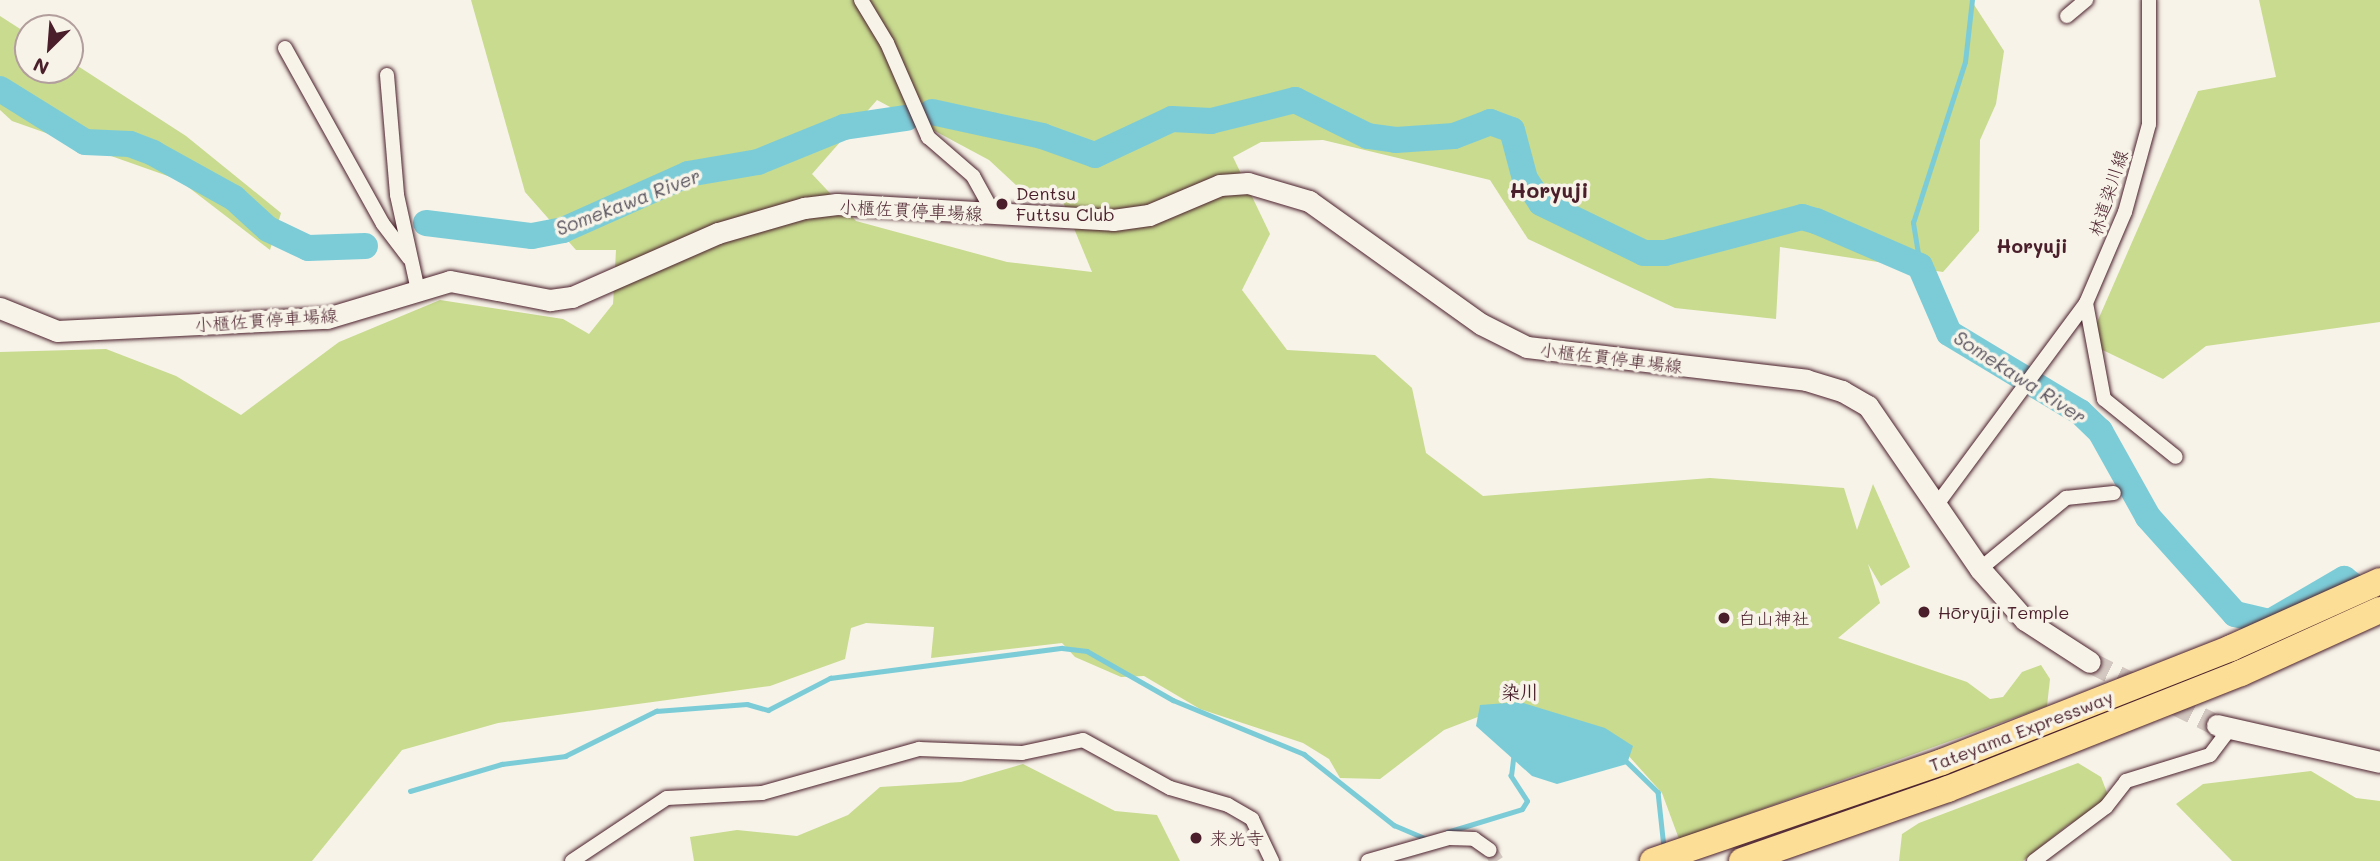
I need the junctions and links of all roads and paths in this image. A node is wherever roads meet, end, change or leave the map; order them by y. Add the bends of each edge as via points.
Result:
1 (861, 0) edge
2 (2086, 0) edge
3 (2149, 0) edge
4 (2067, 16) dead end
5 (285, 48) dead end
6 (387, 75) dead end
7 (994, 214) junction
8 (409, 258) junction
9 (416, 286) junction
10 (2086, 303) junction
11 (0, 308) edge
12 (2176, 457) dead end
13 (2113, 493) dead end
14 (1938, 503) junction
15 (1980, 569) junction
16 (2380, 581) edge
17 (2380, 610) edge
18 (2090, 662) tunnel mouth
19 (2223, 728) joint
20 (2380, 762) edge
21 (1490, 850) tunnel mouth
22 (572, 861) edge
23 (1272, 861) edge
24 (1368, 861) edge
25 (1653, 861) edge
26 (1742, 861) edge
27 (2034, 861) edge

1 - 7 street via 928,136 973,176
2 - 4 street
3 - 10 street, 林道染川線 via 2149,124 2125,212
5 - 8 street via 383,224
6 - 8 street
7 - 9 main road, 小櫃佐貫停車場線 via 837,204 804,208 718,233 572,297 550,300 450,281
7 - 14 main road, 小櫃佐貫停車場線 via 1113,220 1149,215 1220,185 1248,183 1280,191 1309,201 1481,324 1527,347 1806,380 1842,391 1868,405
8 - 9 street
9 - 11 main road, 小櫃佐貫停車場線 via 360,313 327,318 57,331
10 - 12 street via 2104,398
10 - 14 street, 林道染川線
13 - 15 street via 2066,498
14 - 15 main road, 小櫃佐貫停車場線
15 - 18 main road, 小櫃佐貫停車場線 via 2025,620
16 - 25 highway, Tateyama Expressway via 2231,648 1942,762
17 - 26 highway, Tateyama Expressway via 2241,673 1948,789
19 - 20 main road via 2277,734
19 - 27 street via 2210,755 2126,781 2106,807
21 - 24 street via 1474,839 1449,838
22 - 23 street via 667,798 762,793 919,749 1022,753 1083,740 1170,788 1228,805 1252,819

